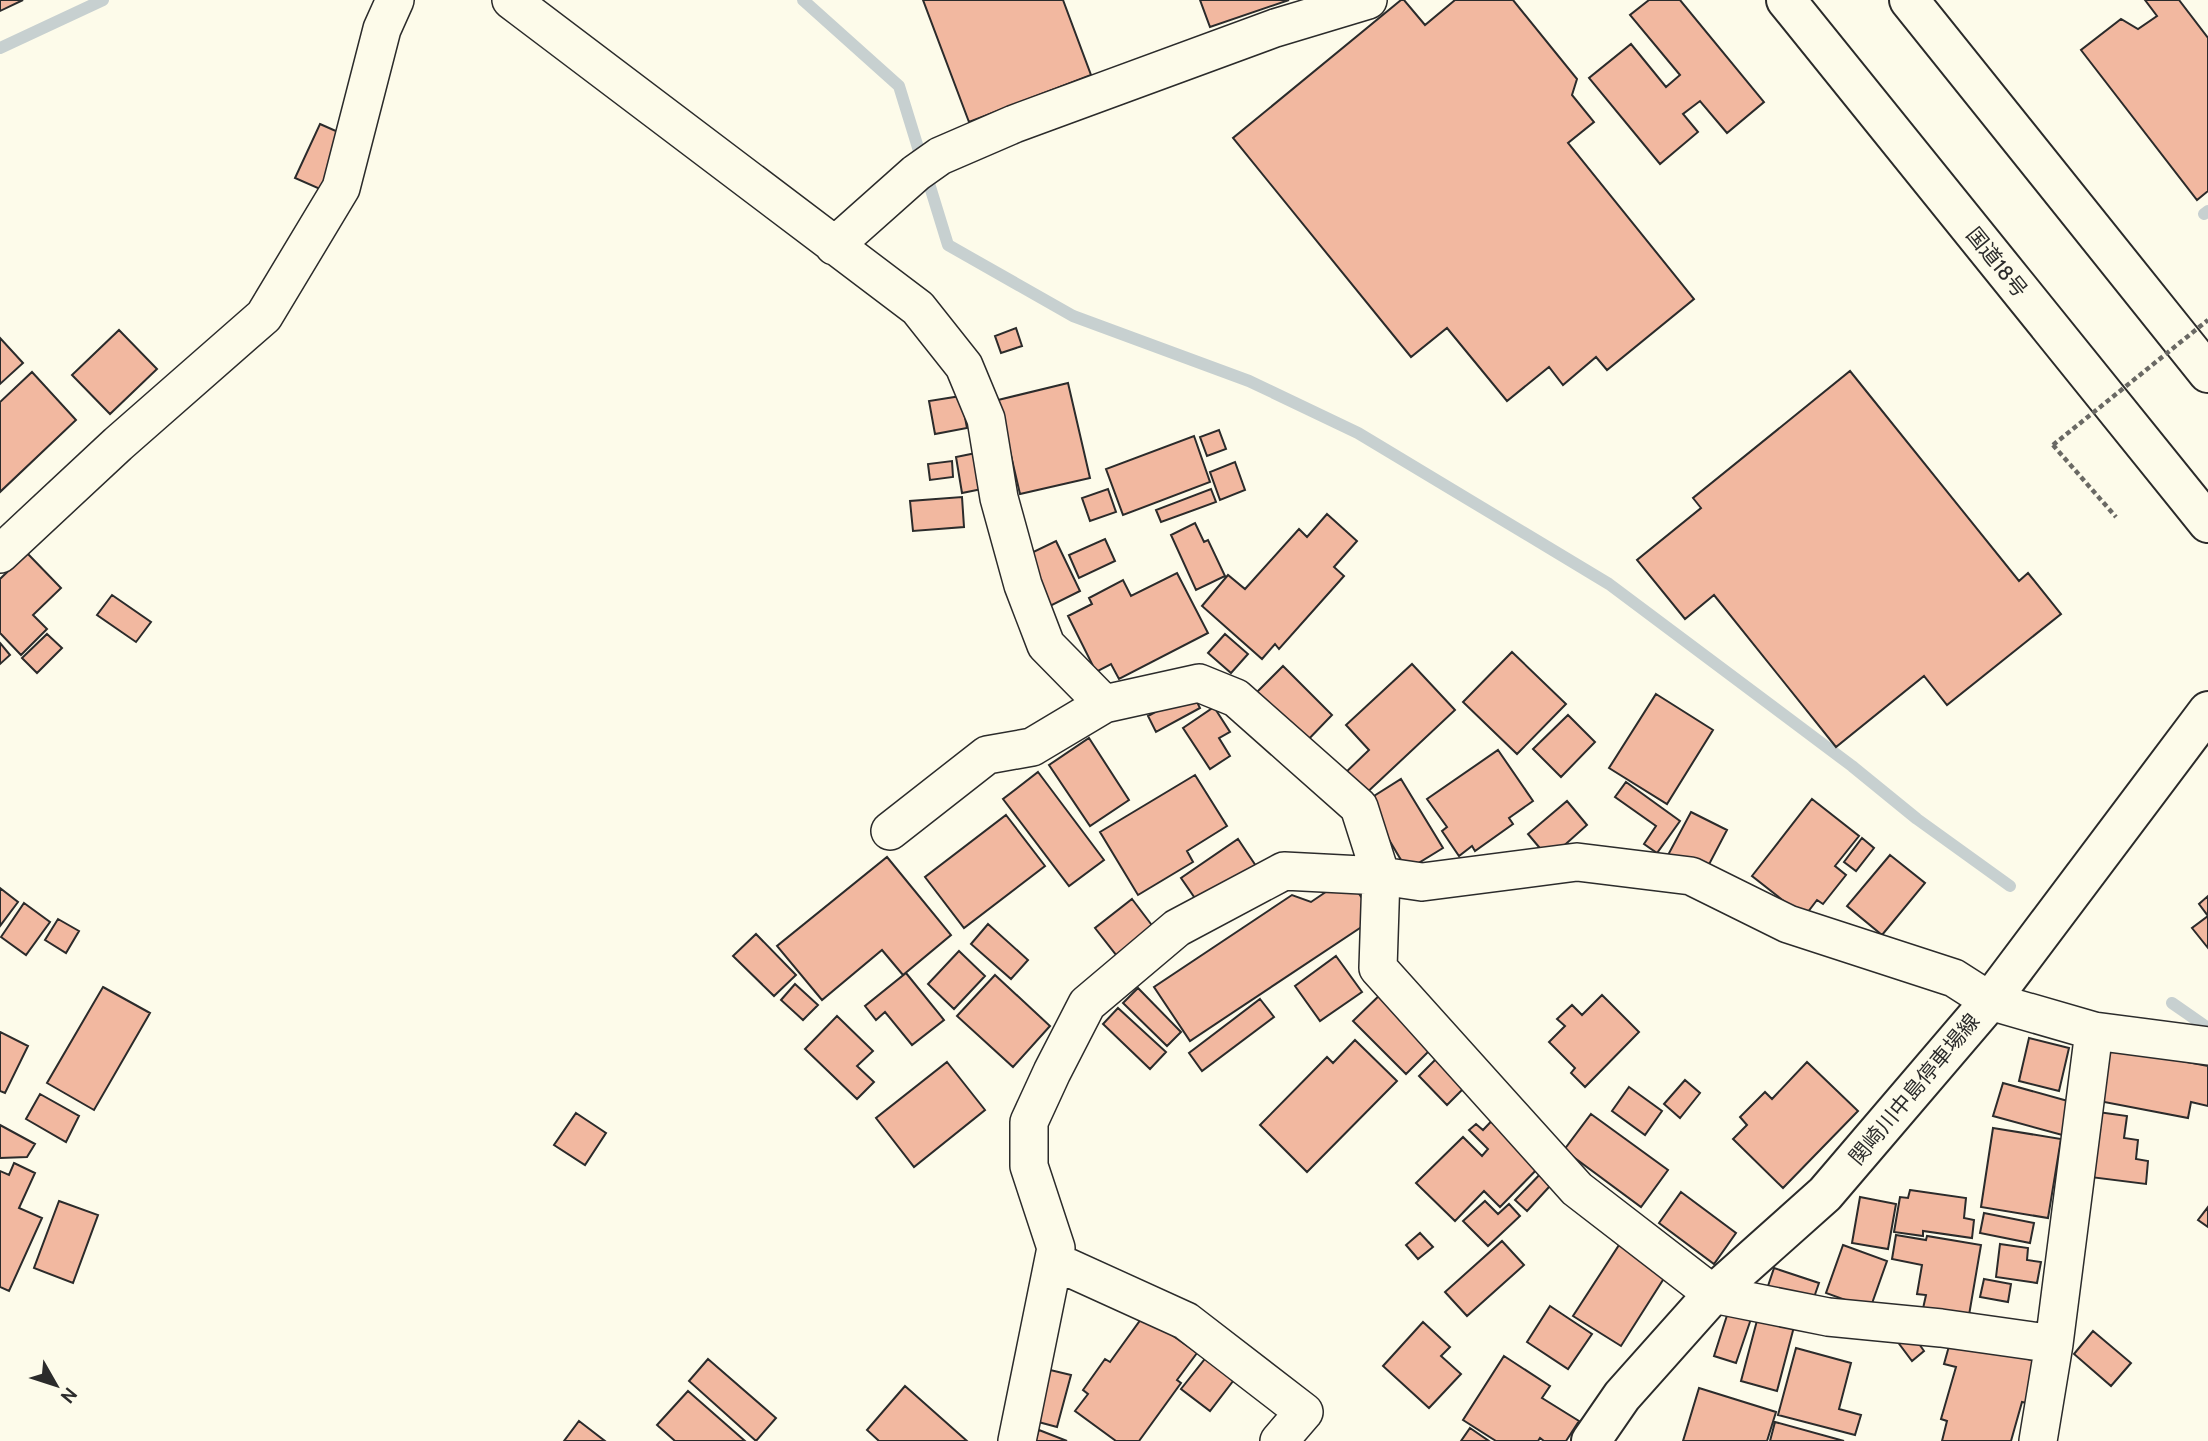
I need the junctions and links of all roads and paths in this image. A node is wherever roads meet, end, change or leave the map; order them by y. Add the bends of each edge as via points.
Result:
1 (395, 0) edge
2 (511, 0) edge
3 (1368, 0) edge
4 (1786, 0) edge
5 (1909, 0) edge
6 (834, 246) junction
7 (2208, 320) edge
8 (2208, 373) edge
9 (2116, 517) dead end
10 (2208, 523) edge
11 (0, 554) edge
12 (1104, 704) junction
13 (2208, 711) edge
14 (890, 831) dead end
15 (1381, 876) junction
16 (1990, 1000) junction
17 (2094, 1031) junction
18 (2208, 1046) edge
19 (1054, 1261) junction
20 (1713, 1294) junction
21 (2054, 1345) junction
22 (1017, 1441) edge
23 (1279, 1441) edge
24 (1591, 1441) edge
25 (2038, 1441) edge

1 - 11 street via 382,29 341,188 264,316
2 - 6 street
3 - 6 street via 1275,28 1014,124 928,165
4 - 10 main road, 国道18号
5 - 8 main road
6 - 12 street via 918,308 964,366 986,419 999,498 1023,585 1046,645
7 - 9 path, bridge via 2053,445
12 - 14 street via 1032,747 987,755
12 - 15 street via 1199,683 1236,698 1359,807
13 - 16 main road, 関崎川中島停車場線
15 - 16 street via 1422,882 1577,862 1690,876 1788,923 1954,978
15 - 19 street via 1284,871 1177,928 1087,1004 1029,1122 1029,1166 1056,1248
15 - 20 street via 1378,968 1577,1189
16 - 17 street
16 - 20 main road, 関崎川中島停車場線 via 1825,1194
17 - 18 street
17 - 21 street
19 - 22 street
19 - 23 street via 1186,1321 1304,1412
20 - 21 street via 1828,1317
20 - 24 main road, 関崎川中島停車場線 via 1622,1396
21 - 25 street

